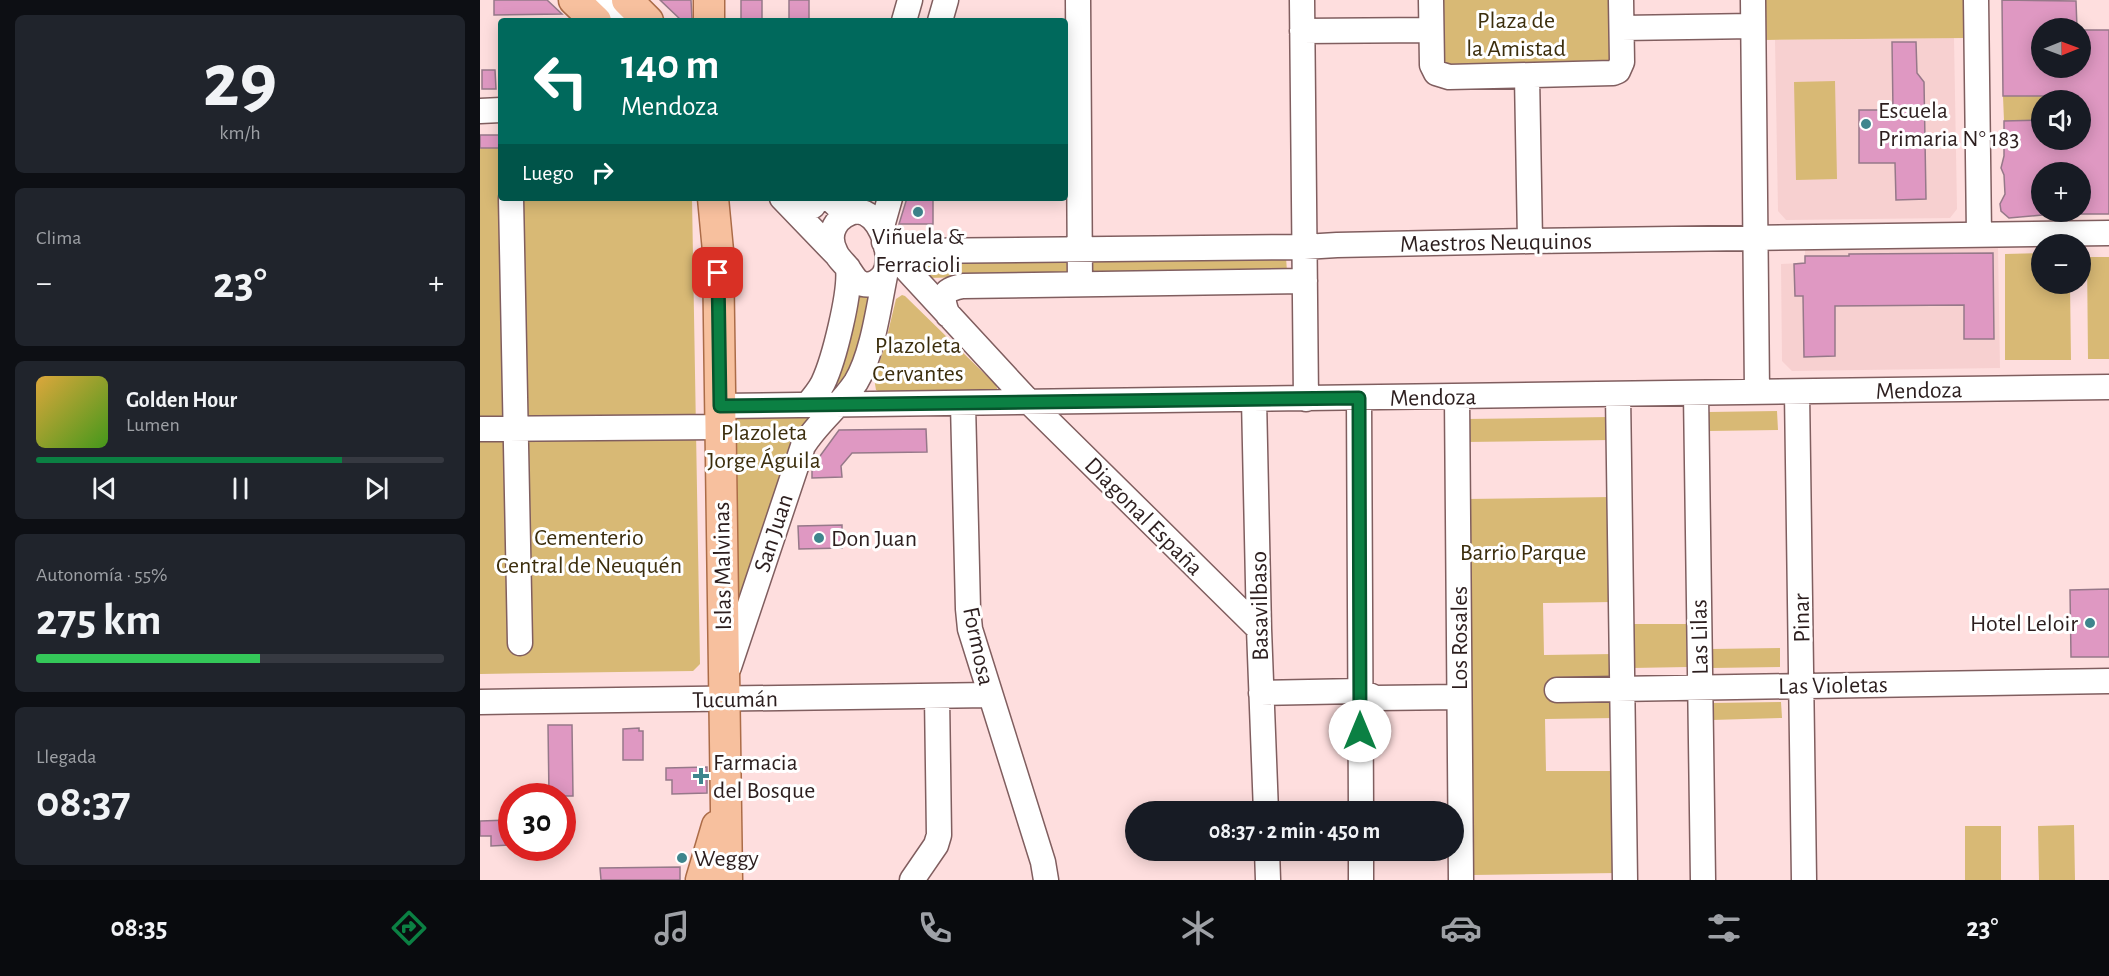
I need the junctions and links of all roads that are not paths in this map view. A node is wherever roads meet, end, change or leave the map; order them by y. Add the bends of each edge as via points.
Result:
1 (574, 0) edge
2 (601, 0) edge
3 (627, 0) edge
4 (709, 0) edge
5 (910, 0) edge
6 (946, 0) edge
7 (1078, 0) edge
8 (1302, 0) edge
9 (1431, 0) edge
10 (1621, 0) edge
11 (1753, 0) edge
12 (1976, 0) edge
13 (593, 18) edge
14 (619, 18) edge
15 (645, 18) edge
16 (709, 18) edge
17 (905, 18) edge
18 (941, 18) edge
19 (1753, 26) junction
20 (1622, 28) junction
21 (1431, 30) junction
22 (1302, 31) junction
23 (1527, 76) junction
24 (498, 110) edge
25 (480, 111) edge
26 (511, 201) edge
27 (713, 201) edge
28 (725, 201) edge
29 (785, 201) edge
30 (890, 201) edge
31 (833, 204) edge
32 (2109, 233) edge
33 (1979, 234) junction
34 (1755, 237) junction
35 (884, 240) junction
36 (1530, 241) junction
37 (1304, 247) junction
38 (1080, 249) junction
39 (718, 251) junction
40 (842, 261) junction
41 (883, 278) junction
42 (1305, 281) junction
43 (1080, 284) junction
44 (948, 315) junction
45 (863, 369) junction
46 (2109, 387) edge
47 (1757, 392) junction
48 (1797, 392) junction
49 (1696, 393) junction
50 (1618, 394) junction
51 (1457, 397) junction
52 (1359, 398) junction
53 (1254, 399) junction
54 (1306, 399) junction
55 (1030, 403) junction
56 (885, 404) junction
57 (963, 404) junction
58 (807, 405) junction
59 (836, 405) junction
60 (720, 417) junction
61 (480, 429) edge
62 (515, 429) junction
63 (1259, 630) junction
64 (520, 643) dead end
65 (2109, 681) edge
66 (1802, 686) junction
67 (1700, 687) junction
68 (1459, 689) junction
69 (1623, 689) junction
70 (724, 690) junction
71 (1557, 690) dead end
72 (1360, 691) junction
73 (1261, 693) junction
74 (990, 695) junction
75 (937, 696) junction
76 (480, 702) edge
77 (726, 795) junction
78 (1266, 801) edge
79 (1361, 801) edge
80 (1267, 861) edge
81 (1361, 861) edge
82 (701, 880) edge
83 (727, 880) edge
84 (912, 880) edge
85 (1046, 880) edge
86 (1268, 880) edge
87 (1361, 880) edge
88 (1461, 880) edge
89 (1625, 880) edge
90 (1703, 880) edge
91 (1804, 880) edge

1 - 13 main road
2 - 14 street
3 - 15 main road
4 - 16 main road
5 - 17 street
6 - 18 street
7 - 38 street
8 - 22 street
9 - 21 street
10 - 20 street
11 - 19 street
12 - 33 street
19 - 20 street
19 - 34 street
20 - 23 street via 1622,62 1618,71
21 - 22 street
21 - 23 street via 1432,64 1440,75
22 - 37 street
23 - 36 street
24 - 25 street
26 - 62 street
27 - 39 main road, Islas Malvinas
28 - 39 main road, Islas Malvinas
29 - 40 street, Diagonal España
30 - 35 street
31 - 35 street, Diagonal España via 867,213 877,222
31 - 40 street, Diagonal España via 838,220 833,230 833,246
32 - 33 street, Maestros Neuquinos
33 - 34 street, Maestros Neuquinos
34 - 36 street, Maestros Neuquinos
34 - 47 street
35 - 38 street, Maestros Neuquinos via 911,251
35 - 41 street via 888,256
35 - 44 street, Diagonal España
36 - 37 street, Maestros Neuquinos
37 - 38 street, Maestros Neuquinos
37 - 42 street
38 - 43 street
39 - 60 main road, Islas Malvinas
40 - 41 street, Diagonal España via 863,284
40 - 58 street via 848,292 826,374
41 - 45 street, San Juan
41 - 55 street, Diagonal España via 909,293
42 - 43 street
42 - 54 street
43 - 44 street via 956,287 945,294
44 - 55 street, Diagonal España
45 - 56 street, San Juan via 867,393
45 - 59 street, San Juan
46 - 48 street, Mendoza
47 - 48 street, Mendoza
47 - 49 street, Mendoza
48 - 66 street, Pinar
49 - 50 street, Mendoza
49 - 67 street, Las Lilas
50 - 51 street, Mendoza
50 - 69 street
51 - 52 street, Mendoza
51 - 68 street, Los Rosales
52 - 54 street, Mendoza
52 - 72 street
53 - 54 street, Mendoza
53 - 55 street, Mendoza
53 - 63 street, Basavilbaso
55 - 57 street, Mendoza
55 - 63 street, Diagonal España
56 - 57 street, Mendoza
56 - 59 street, Mendoza
57 - 74 street, Formosa via 969,618
58 - 59 street, Mendoza
58 - 60 street, Mendoza
59 - 70 street, San Juan via 810,436 798,458
60 - 62 street, Mendoza
60 - 70 main road, Islas Malvinas
61 - 62 street, Mendoza
62 - 64 street
63 - 73 street, Basavilbaso
65 - 66 street, Las Violetas
66 - 67 street, Las Violetas
66 - 91 street, Pinar
67 - 69 street, Las Violetas
67 - 90 street, Las Lilas
68 - 72 street via 1376,682
68 - 88 street, Los Rosales
69 - 71 street, Las Violetas
69 - 89 street
70 - 75 street, Tucumán
70 - 76 street, Tucumán
70 - 77 main road, Islas Malvinas
72 - 73 street
72 - 79 street
73 - 78 street, Basavilbaso
74 - 75 street, Tucumán
74 - 85 street, Formosa
75 - 84 street via 939,835
77 - 82 main road
77 - 83 main road, Islas Malvinas
80 - 86 street
81 - 87 street

